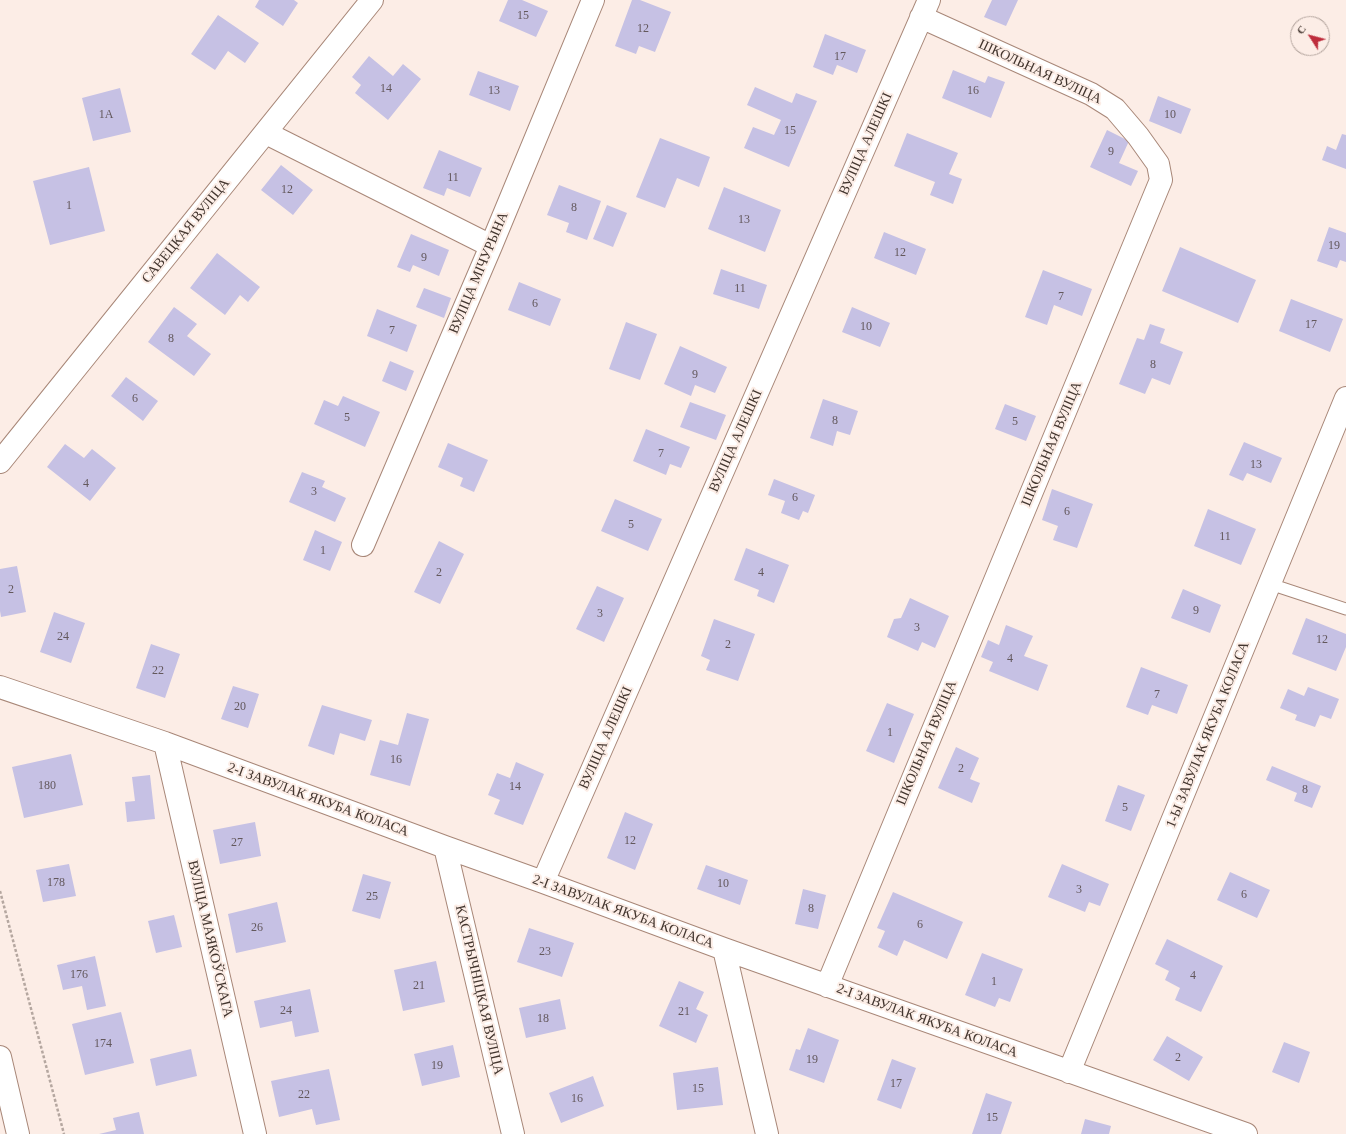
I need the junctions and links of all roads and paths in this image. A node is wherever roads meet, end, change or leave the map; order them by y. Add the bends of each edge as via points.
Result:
1 (372, 0) edge
2 (593, 0) edge
3 (925, 9) edge
4 (266, 133) junction
5 (491, 246) junction
6 (1346, 398) edge
7 (0, 462) edge
8 (362, 545) dead end
9 (1270, 584) junction
10 (1346, 609) edge
11 (0, 687) edge
12 (165, 744) junction
13 (445, 847) junction
14 (543, 882) junction
15 (0, 890) edge
16 (724, 949) junction
17 (827, 986) junction
18 (0, 1057) edge
19 (1069, 1072) junction
20 (3, 1085) edge
21 (18, 1134) edge
22 (64, 1134) edge
23 (255, 1134) edge
24 (513, 1134) edge
25 (767, 1134) edge
26 (1246, 1134) edge

1 - 4 street, САВЕЦКАЯ ВУЛІЦА
2 - 5 street, ВУЛІЦА МІЧУРЫНА
3 - 14 street, ВУЛІЦА АЛЕШКІ
3 - 17 street, ШКОЛЬНАЯ ВУЛІЦА via 1091,94 1115,109 1158,164 1162,180
4 - 5 street
4 - 7 street, САВЕЦКАЯ ВУЛІЦА
5 - 8 street, ВУЛІЦА МІЧУРЫНА
6 - 9 street, 1-Ы ЗАВУЛАК ЯКУБА КОЛАСА
9 - 10 lane
9 - 19 street, 1-Ы ЗАВУЛАК ЯКУБА КОЛАСА
11 - 12 street, 2-І ЗАВУЛАК ЯКУБА КОЛАСА
12 - 13 street, 2-І ЗАВУЛАК ЯКУБА КОЛАСА
12 - 23 street, ВУЛІЦА МАЯКОЎСКАГА
13 - 14 street, 2-І ЗАВУЛАК ЯКУБА КОЛАСА
13 - 24 street, КАСТРЫЧНІЦКАЯ ВУЛІЦА
14 - 16 street, 2-І ЗАВУЛАК ЯКУБА КОЛАСА
15 - 22 path
16 - 17 street, 2-І ЗАВУЛАК ЯКУБА КОЛАСА
16 - 25 street
17 - 19 street, 2-І ЗАВУЛАК ЯКУБА КОЛАСА
18 - 20 street
19 - 26 street, 2-І ЗАВУЛАК ЯКУБА КОЛАСА
20 - 21 street

